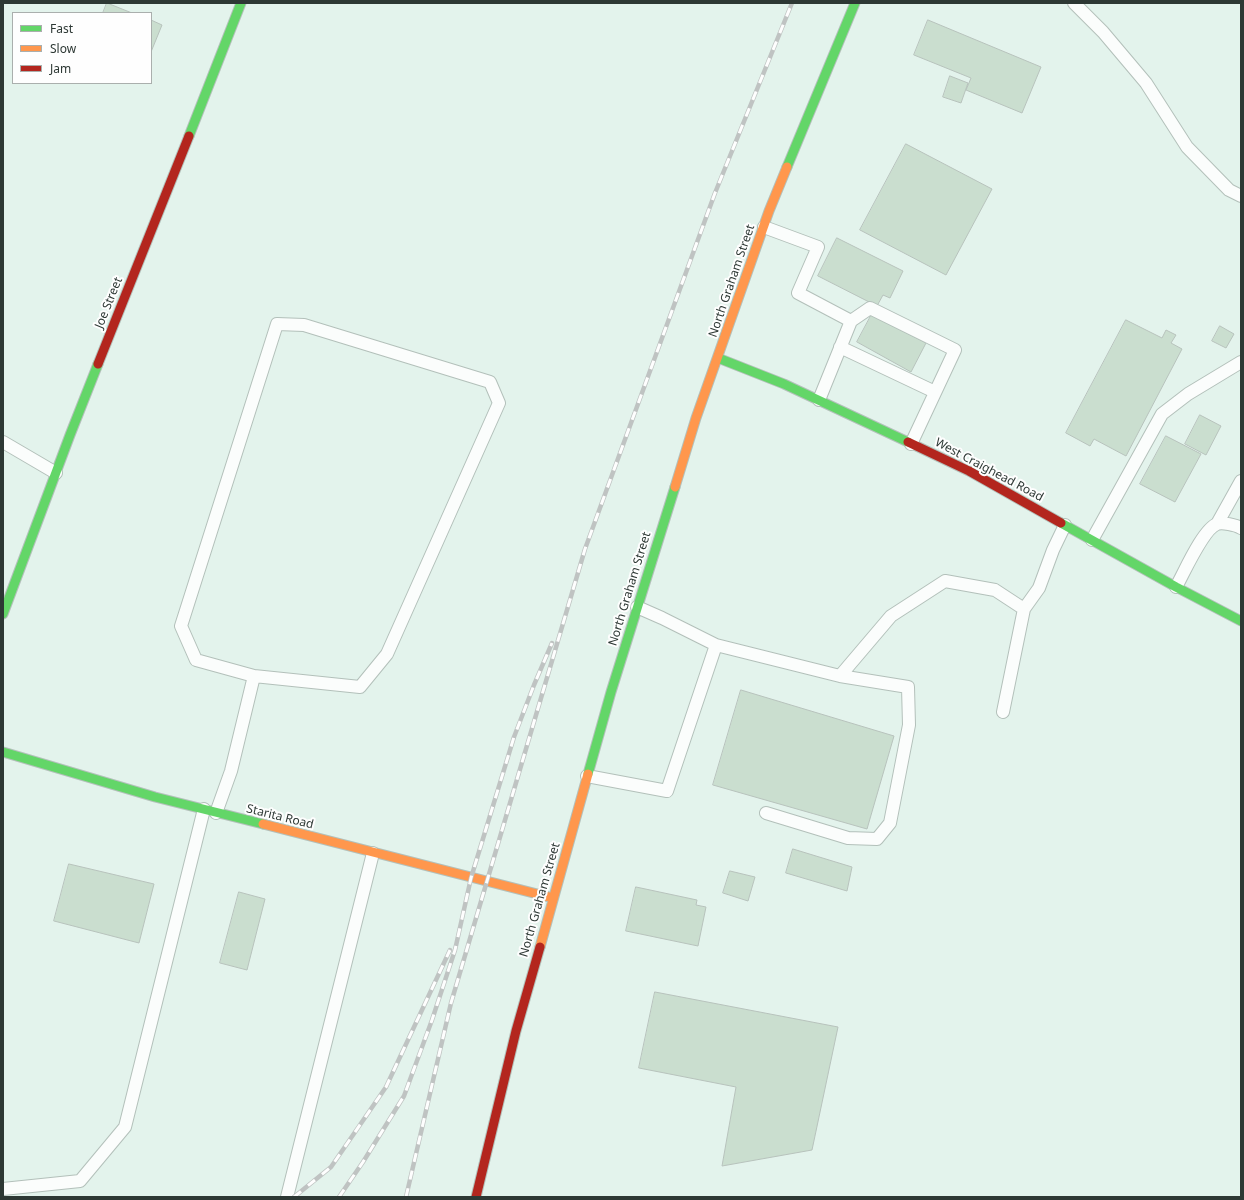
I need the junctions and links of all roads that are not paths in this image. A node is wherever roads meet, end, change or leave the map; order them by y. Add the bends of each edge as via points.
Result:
1 (241, 3) edge
2 (854, 3) edge
3 (1074, 3) edge
4 (1241, 196) edge
5 (764, 226) junction
6 (851, 321) junction
7 (840, 347) junction
8 (718, 358) junction
9 (1241, 362) edge
10 (935, 392) junction
11 (819, 400) junction
12 (3, 442) edge
13 (911, 444) junction
14 (56, 472) junction
15 (1241, 481) edge
16 (1217, 524) junction
17 (1065, 525) junction
18 (1241, 528) edge
19 (1092, 540) junction
20 (1176, 587) junction
21 (637, 607) junction
22 (1024, 609) junction
23 (3, 614) edge
24 (1241, 621) edge
25 (716, 645) junction
26 (254, 676) junction
27 (840, 676) junction
28 (1003, 712) dead end
29 (3, 752) edge
30 (587, 776) junction
31 (204, 809) junction
32 (216, 812) junction
33 (766, 813) dead end
34 (373, 853) junction
35 (553, 898) junction
36 (3, 1189) edge
37 (287, 1197) edge
38 (476, 1197) edge

1 - 14 street, Joe Street
2 - 5 street, North Graham Street
3 - 4 lane via 1103,32 1146,83 1187,147 1229,190
5 - 6 lane via 818,247 798,293
5 - 8 street, North Graham Street
6 - 7 lane
6 - 10 lane via 870,308 901,326 955,350
7 - 10 lane via 883,361
7 - 11 lane
8 - 11 street, West Craighead Road
8 - 21 street, North Graham Street via 696,418
9 - 19 lane via 1188,394 1162,414
10 - 13 lane
11 - 13 street, West Craighead Road
12 - 14 lane
13 - 17 street, West Craighead Road via 969,471
14 - 23 street, Joe Street
15 - 16 lane
16 - 18 lane
16 - 20 lane via 1206,533
17 - 19 street, West Craighead Road
17 - 22 lane via 1039,588
19 - 20 street, West Craighead Road
20 - 24 street, West Craighead Road
21 - 25 lane
21 - 30 street, North Graham Street
22 - 27 lane via 995,590 945,581 891,616
22 - 28 lane
25 - 27 lane
25 - 30 lane via 667,791
26 - 26 lane via 196,660 181,626 277,324 304,325 490,382 499,403 387,654 360,687
26 - 32 lane via 231,771
27 - 33 lane via 908,688 909,725 890,823 877,839 848,838
29 - 31 street, Starita Road
30 - 35 street, North Graham Street
31 - 32 street, Starita Road
31 - 36 lane via 125,1127 80,1180
32 - 34 street, Starita Road
34 - 35 street, Starita Road
34 - 37 lane
35 - 38 street, North Graham Street via 516,1031

